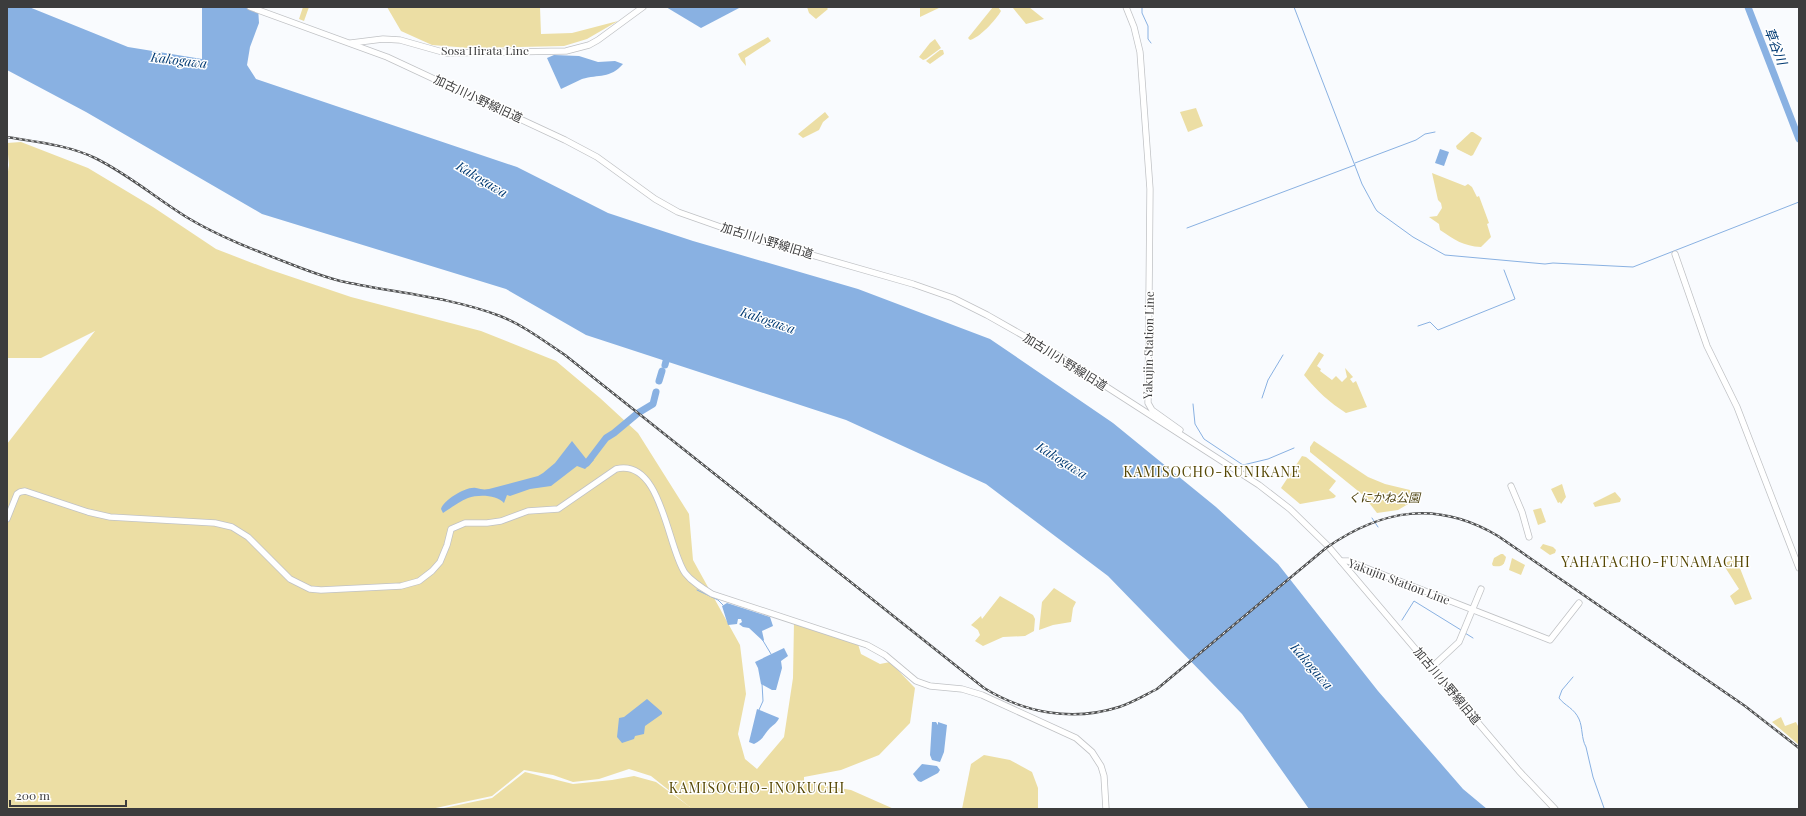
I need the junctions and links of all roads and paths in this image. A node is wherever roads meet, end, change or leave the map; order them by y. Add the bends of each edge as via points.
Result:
1 (250, 7) edge
2 (643, 7) edge
3 (1126, 7) edge
4 (350, 43) junction
5 (1675, 254) dead end
6 (1184, 437) junction
7 (1511, 486) dead end
8 (7, 519) edge
9 (1529, 538) dead end
10 (1341, 561) junction
11 (1799, 568) edge
12 (1481, 588) dead end
13 (1579, 603) dead end
14 (1473, 610) junction
15 (1431, 668) junction
16 (1106, 809) edge
17 (1555, 809) edge

1 - 4 street, Sosa Hirata Line
2 - 4 street, Sosa Hirata Line via 598,40 566,51 446,53 400,40 383,39
3 - 6 street, Yakujin Station Line via 1140,52 1150,187 1148,403 1152,410 1182,432
4 - 6 street, 加古川小野線旧道 via 387,57 577,146 678,212 749,237 913,284 966,304 1054,353
5 - 11 street via 1706,346 1737,407
6 - 10 street, Yakujin Station Line via 1271,493 1310,527
7 - 9 street
8 - 16 street via 17,494 25,491 110,517 224,525 239,530 290,580 310,590 411,584 426,576 440,562 451,529 465,523 487,524 501,521 528,511 558,509 616,469 634,469 652,487 667,520 680,564 700,587 712,594 867,645 885,655 916,681 982,695 1076,738 1092,752 1100,766 1104,776
10 - 14 street, Yakujin Station Line via 1348,561
10 - 15 street, 加古川小野線旧道
12 - 14 street
13 - 14 street, Yakujin Station Line via 1550,640
14 - 15 street via 1459,642
15 - 17 street, 加古川小野線旧道 via 1518,771

